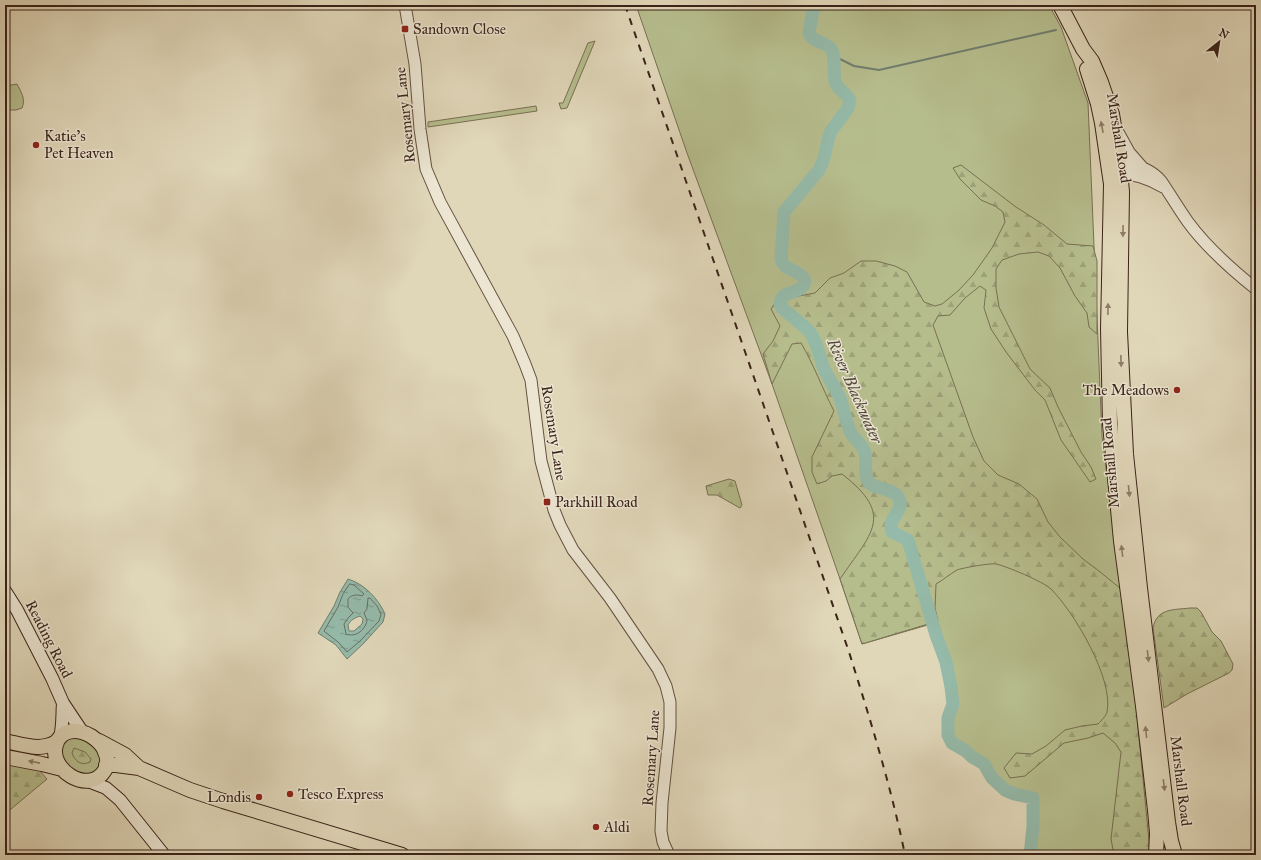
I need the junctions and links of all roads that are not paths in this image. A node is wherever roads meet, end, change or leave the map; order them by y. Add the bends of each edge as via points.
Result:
1 (405, 5) edge
2 (1060, 5) edge
3 (1083, 49) junction
4 (1115, 129) junction
5 (1115, 169) junction
6 (1143, 173) junction
7 (1122, 192) junction
8 (1256, 289) edge
9 (5, 591) edge
10 (63, 703) junction
11 (83, 733) junction
12 (58, 739) junction
13 (96, 740) junction
14 (5, 741) edge
15 (5, 757) edge
16 (140, 768) junction
17 (62, 769) junction
18 (104, 770) junction
19 (88, 781) junction
20 (106, 788) junction
21 (164, 855) edge
22 (402, 855) edge
23 (669, 855) edge
24 (1156, 855) edge
25 (1175, 855) edge

1 - 23 street, Rosemary Lane via 415,64 426,170 440,202 513,336 527,368 541,461 558,520 573,550 610,598 658,669 666,686 670,702 670,728 661,832
2 - 3 main road, Marshall Road
3 - 4 main road, Marshall Road via 1092,61 1101,82
5 -> 3 main road, Marshall Road via 1083,58
4 - 5 main road, Marshall Road
4 - 6 street
5 - 6 street via 1127,164
5 - 7 main road, Marshall Road
24 -> 5 main road, Marshall Road via 1155,810 1120,535 1110,424 1108,329 1111,184
6 - 7 street
6 - 8 street via 1166,190 1204,241 1228,266
7 -> 25 main road, Marshall Road via 1120,332 1126,454 1140,588 1171,841
9 - 10 main road, Reading Road
10 - 11 main road, Reading Road
10 - 12 main road, Reading Road via 62,728
11 - 12 main road via 72,731
11 - 13 main road
12 - 14 main road via 38,747
12 - 17 main road via 54,750
13 - 16 main road via 125,755
13 - 18 main road via 106,752
17 -> 15 main road
16 - 18 main road via 116,765
16 - 22 main road via 190,790
17 - 19 main road via 77,779
18 - 19 main road via 95,779
18 - 20 main road
19 - 20 main road
20 - 21 main road via 120,800

